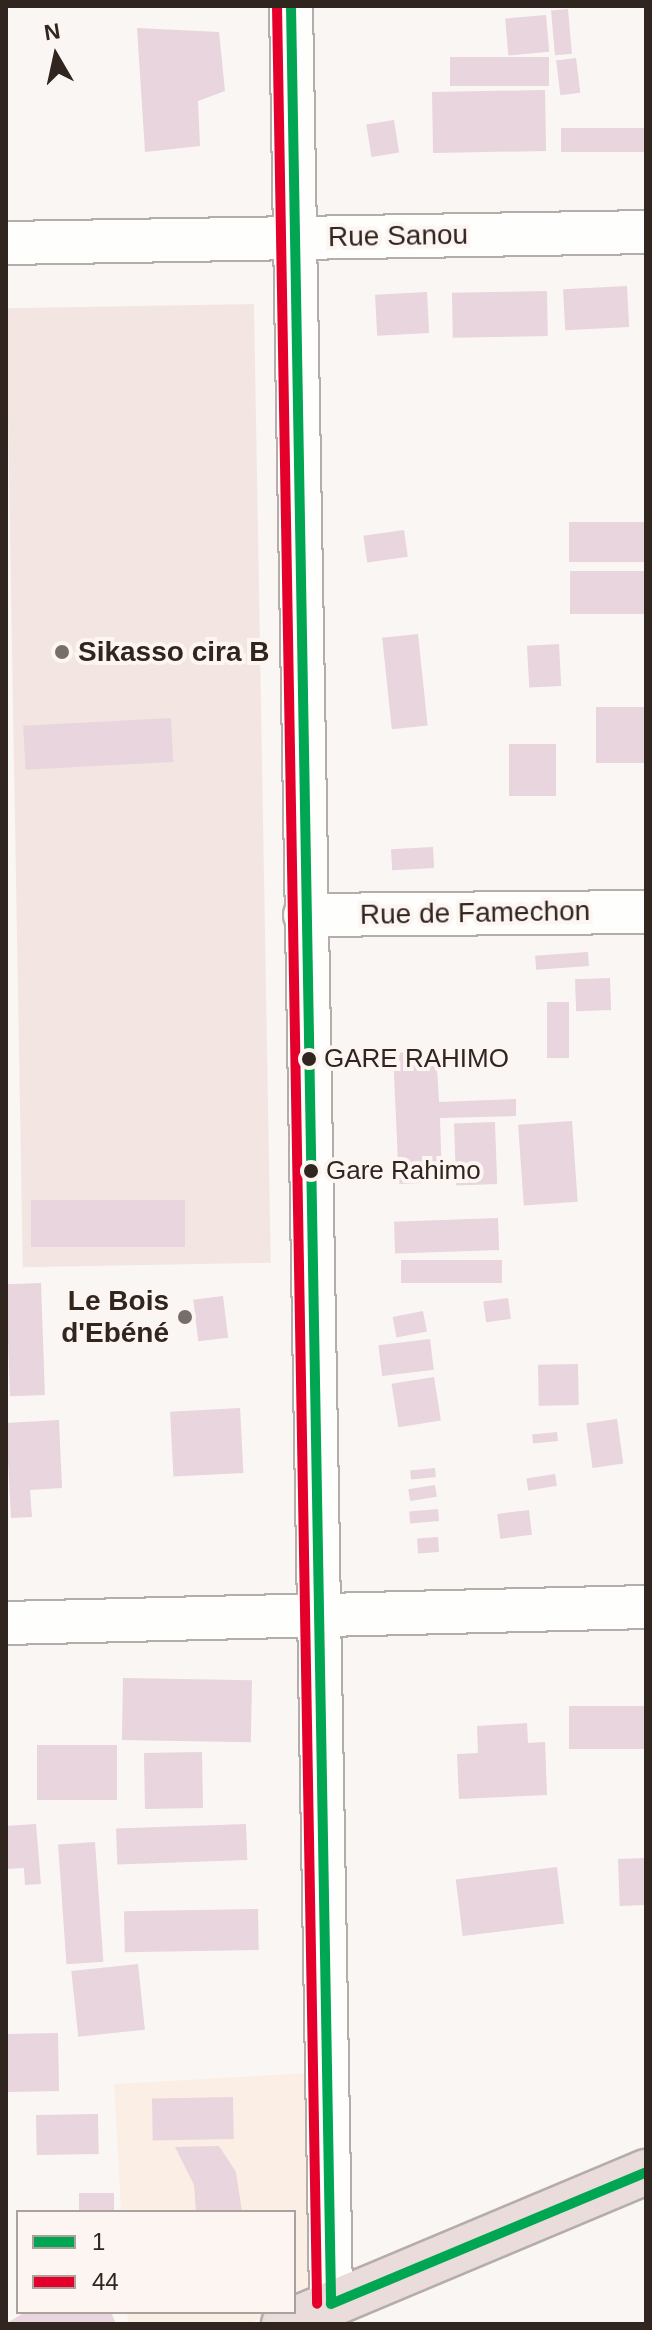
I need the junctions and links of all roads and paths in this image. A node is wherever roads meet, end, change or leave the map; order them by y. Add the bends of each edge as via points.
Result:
1 (291, 6) edge
2 (646, 232) edge
3 (293, 238) junction
4 (6, 243) edge
5 (646, 912) edge
6 (305, 915) junction
7 (646, 1607) edge
8 (317, 1617) junction
9 (6, 1623) edge
10 (646, 2172) edge
11 (331, 2304) junction
12 (284, 2324) edge

1 - 3 street
2 - 3 street, Rue Sanou
3 - 4 street, Rue Sanou
3 - 6 street
5 - 6 street, Rue de Famechon
6 - 8 street
7 - 8 street
8 - 9 street
8 - 11 street
10 - 11 highway
11 - 12 highway

